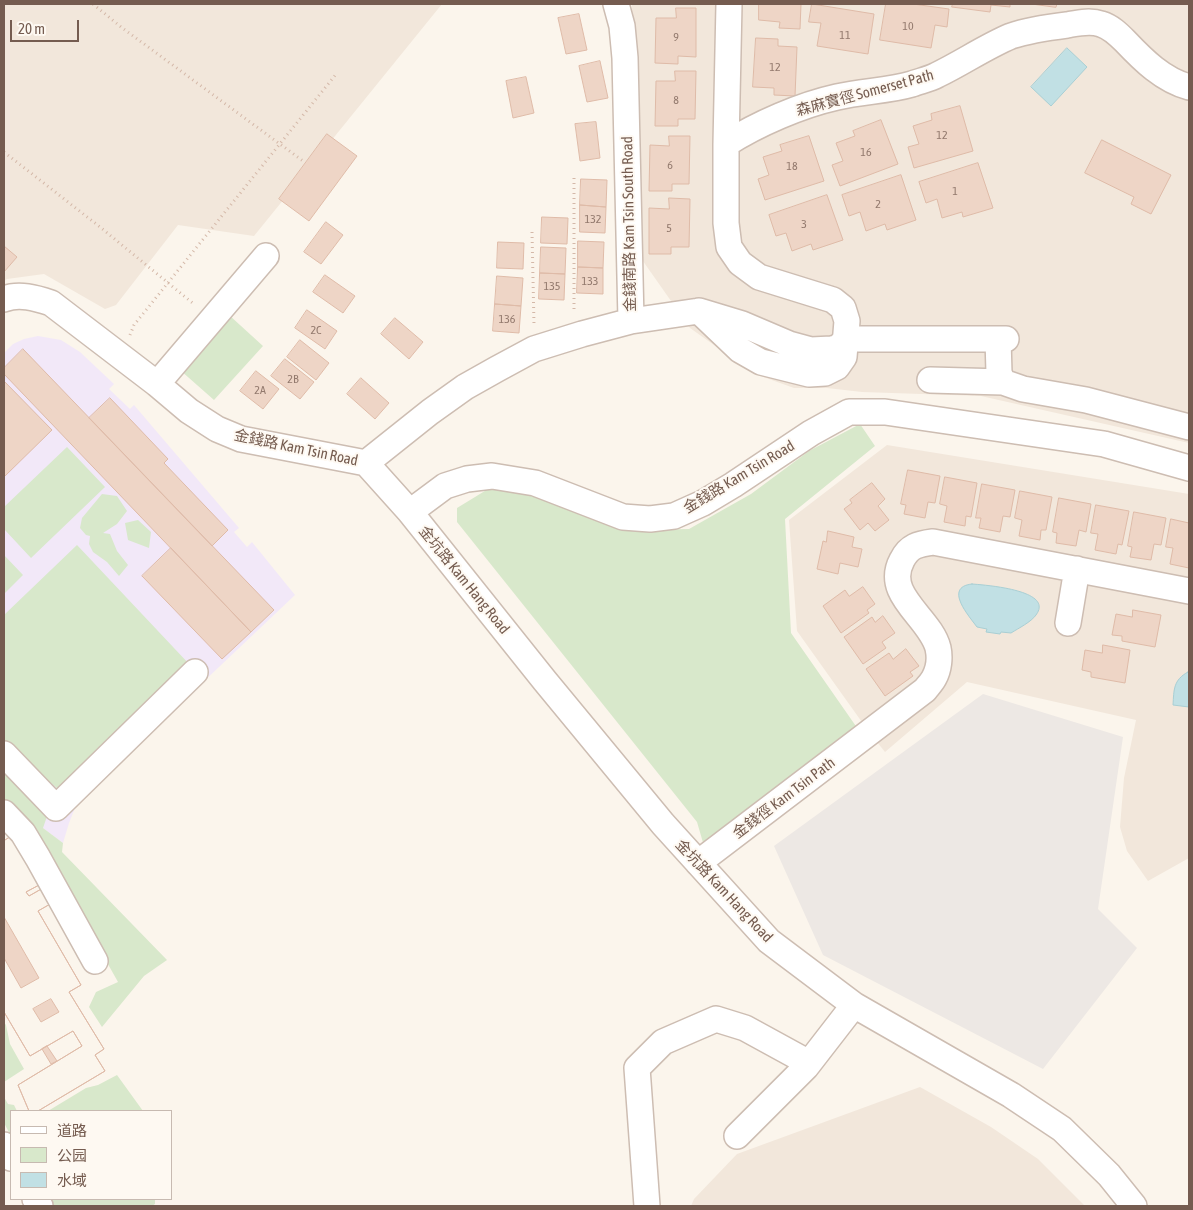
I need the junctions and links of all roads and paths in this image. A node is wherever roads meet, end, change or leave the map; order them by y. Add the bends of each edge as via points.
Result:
1 (93, 4) edge
2 (616, 4) edge
3 (729, 4) edge
4 (337, 73) dead end
5 (1189, 86) edge
6 (726, 144) junction
7 (4, 152) edge
8 (303, 162) dead end
9 (574, 178) dead end
10 (532, 232) dead end
11 (266, 256) dead end
12 (4, 299) edge
13 (213, 319) junction
14 (574, 319) dead end
15 (631, 321) junction
16 (535, 333) dead end
17 (846, 339) junction
18 (121, 356) junction
19 (930, 380) dead end
20 (1003, 382) junction
21 (157, 384) junction
22 (1189, 427) edge
23 (366, 463) junction
24 (1189, 468) edge
25 (410, 512) junction
26 (1077, 569) junction
27 (1189, 590) edge
28 (1068, 623) dead end
29 (195, 672) dead end
30 (4, 754) edge
31 (4, 815) edge
32 (698, 863) junction
33 (94, 961) dead end
34 (854, 1005) junction
35 (809, 1063) junction
36 (737, 1136) dead end
37 (647, 1206) edge
38 (1134, 1206) edge

1 - 8 path
2 - 15 street, 金錢南路 Kam Tsin South Road via 626,58
3 - 6 street
4 - 18 path via 134,325
5 - 6 street, 森麻實徑 Somerset Path via 1159,73 1116,31 1100,23 1054,26 1013,36 936,76 910,85 809,105
6 - 17 street via 729,247 740,263 759,276 833,300 843,308 847,321
7 - 13 path
9 - 14 path
10 - 16 path
11 - 13 street
12 - 18 street, 金錢路 Kam Tsin Road via 31,297 51,303
13 - 21 street
15 - 17 street via 699,311 811,350 832,350
15 - 23 street, 金錢南路 Kam Tsin South Road via 534,349 497,368 464,387
17 - 20 street via 1002,339 999,373
18 - 21 street, 金錢路 Kam Tsin Road
19 - 20 street
20 - 22 street
21 - 23 street, 金錢路 Kam Tsin Road via 189,411 217,429 241,439
23 - 25 street, 金錢路 Kam Tsin Road
24 - 25 street, 金錢路 Kam Tsin Road via 1104,444 885,412 849,412 703,503 674,516 650,519 623,517 536,482 492,476 445,486
25 - 32 street, 金坑路 Kam Hang Road via 545,681
26 - 27 street
26 - 28 street
26 - 32 street, 金錢徑 Kam Tsin Path via 933,542 918,544 905,553 898,567 897,583 938,647 939,663 934,678 924,690
29 - 30 street via 56,808
31 - 33 street via 23,833
32 - 34 street, 金坑路 Kam Hang Road via 769,941
34 - 35 street
34 - 38 street, 金坑路 Kam Hang Road via 1010,1095 1062,1129 1109,1175
35 - 36 street
35 - 37 street via 746,1028 716,1019 663,1042 637,1068

